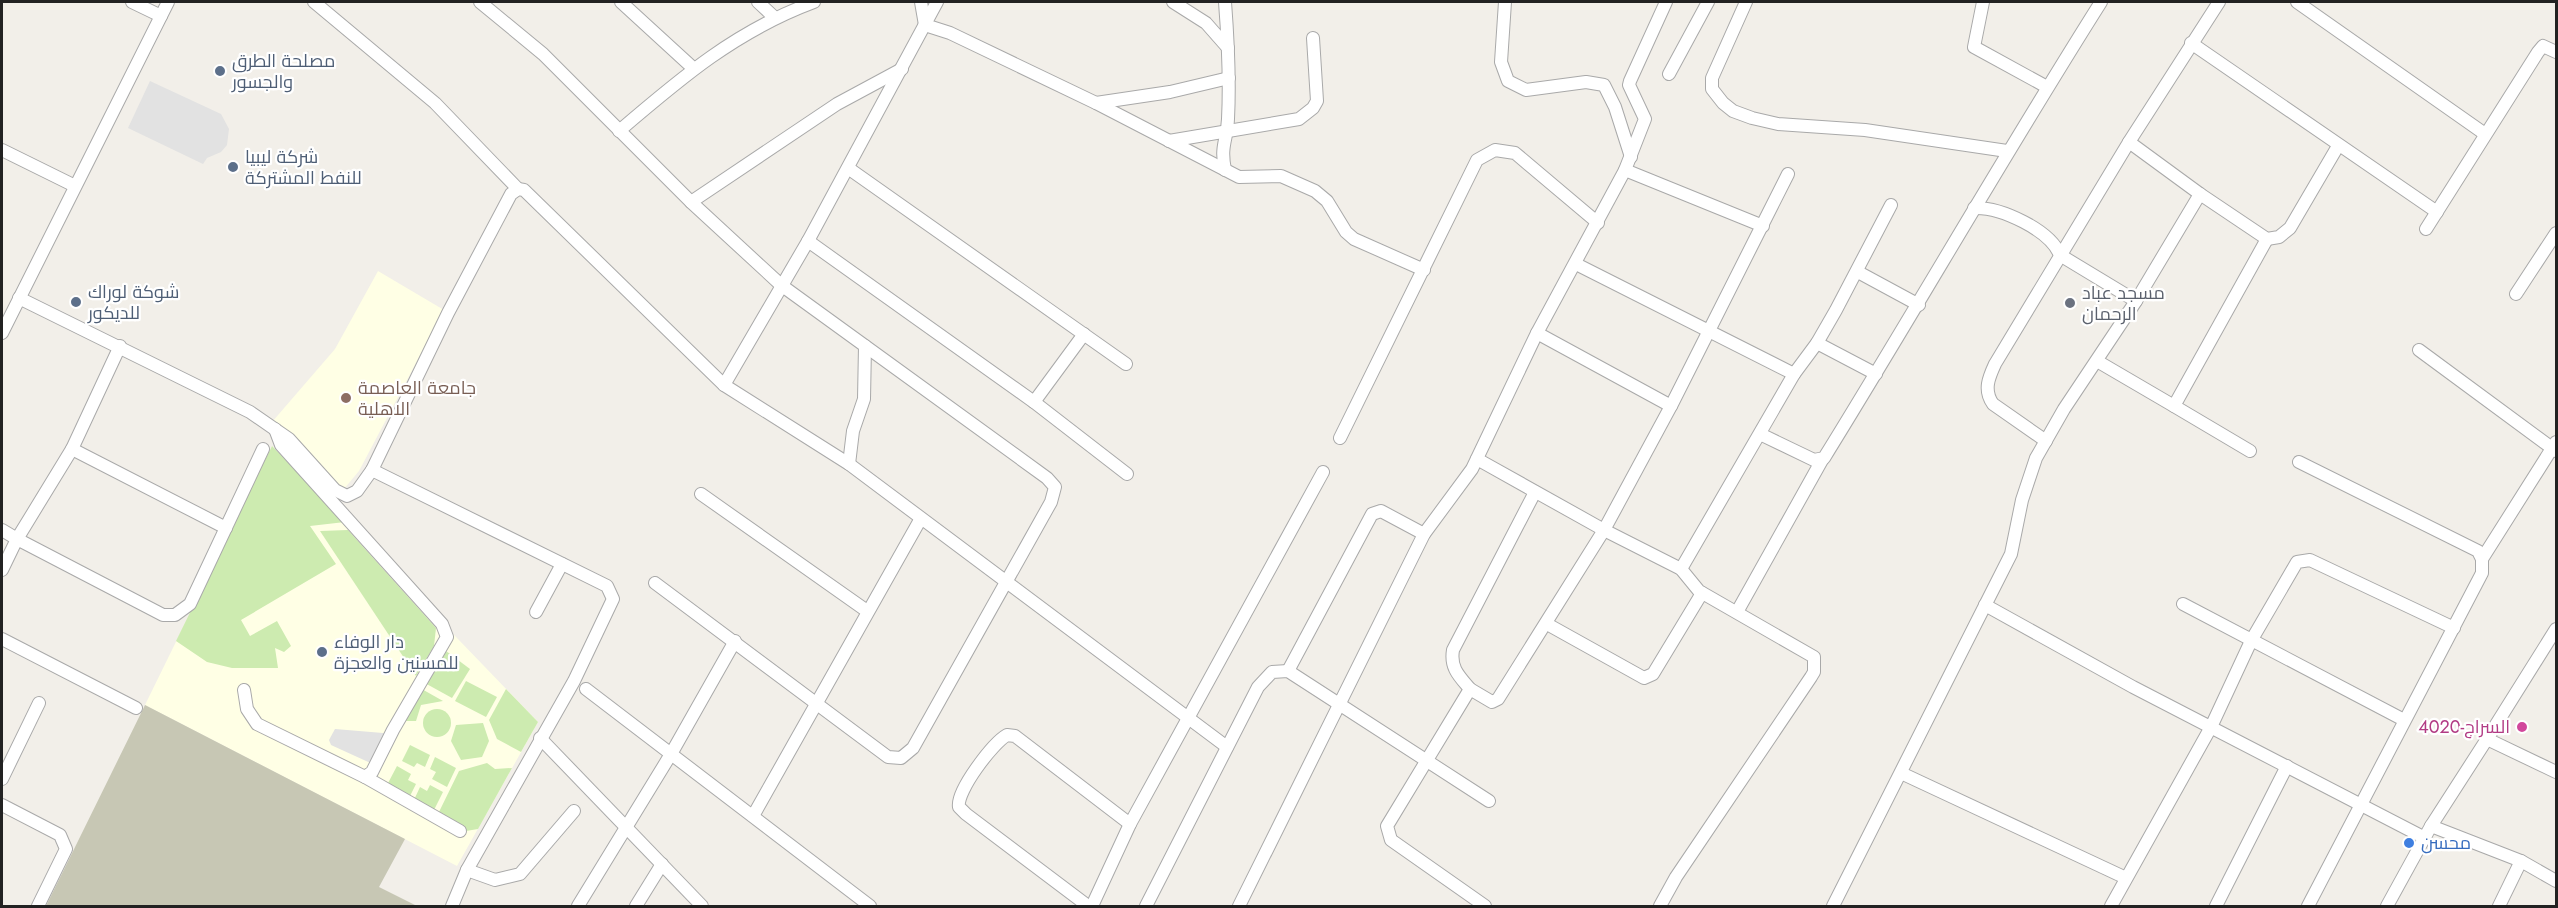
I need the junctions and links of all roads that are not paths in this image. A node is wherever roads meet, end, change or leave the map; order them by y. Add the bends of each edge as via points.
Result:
1 (132, 2) edge
2 (168, 2) edge
3 (314, 2) edge
4 (480, 2) edge
5 (621, 2) edge
6 (758, 2) edge
7 (814, 2) edge
8 (921, 2) edge
9 (937, 2) edge
10 (1173, 2) edge
11 (1225, 2) edge
12 (1505, 2) edge
13 (1666, 2) edge
14 (1708, 2) edge
15 (1746, 2) edge
16 (1983, 2) edge
17 (2101, 2) edge
18 (2219, 2) edge
19 (2297, 2) edge
20 (160, 16) junction
21 (774, 17) junction
22 (925, 25) junction
23 (1313, 38) dead end
24 (2191, 44) junction
25 (1228, 48) junction
26 (2556, 52) edge
27 (693, 68) junction
28 (903, 68) junction
29 (1669, 75) dead end
30 (1229, 78) junction
31 (2047, 87) junction
32 (1096, 103) junction
33 (619, 130) junction
34 (1225, 132) junction
35 (2485, 134) junction
36 (1169, 141) junction
37 (2129, 142) junction
38 (2338, 146) junction
39 (2, 150) edge
40 (2007, 151) junction
41 (1631, 157) junction
42 (848, 168) junction
43 (1225, 170) junction
44 (1625, 170) junction
45 (1788, 174) dead end
46 (75, 186) junction
47 (518, 189) junction
48 (2200, 194) junction
49 (690, 202) junction
50 (1891, 205) dead end
51 (1974, 208) junction
52 (2437, 212) junction
53 (1598, 223) junction
54 (1763, 226) junction
55 (2426, 230) dead end
56 (2556, 233) edge
57 (2267, 239) junction
58 (808, 241) junction
59 (2060, 255) junction
60 (1576, 264) junction
61 (1424, 270) junction
62 (1857, 272) junction
63 (781, 285) junction
64 (2516, 294) dead end
65 (20, 298) junction
66 (2136, 301) junction
67 (1919, 305) junction
68 (1708, 332) junction
69 (2, 333) edge
70 (1537, 333) junction
71 (1084, 334) junction
72 (1817, 343) junction
73 (120, 346) junction
74 (865, 346) junction
75 (2419, 350) dead end
76 (2097, 361) junction
77 (1126, 364) dead end
78 (1794, 374) junction
79 (1876, 374) junction
80 (724, 385) junction
81 (1034, 402) junction
82 (1671, 406) junction
83 (2174, 406) junction
84 (275, 429) junction
85 (1760, 434) junction
86 (1340, 438) dead end
87 (2046, 441) junction
88 (2555, 447) edge
89 (72, 449) junction
90 (263, 449) dead end
91 (2250, 451) dead end
92 (1477, 459) junction
93 (1822, 460) junction
94 (2299, 462) dead end
95 (849, 464) junction
96 (372, 470) junction
97 (1323, 472) dead end
98 (1127, 474) dead end
99 (1535, 492) junction
100 (701, 494) dead end
101 (920, 520) junction
102 (226, 528) junction
103 (2, 530) edge
104 (1604, 530) junction
105 (1424, 534) junction
106 (17, 538) junction
107 (2482, 559) junction
108 (562, 564) junction
109 (1681, 569) junction
110 (2, 570) edge
111 (1007, 582) junction
112 (655, 583) dead end
113 (1702, 593) junction
114 (2183, 604) dead end
115 (1985, 605) junction
116 (867, 611) junction
117 (536, 612) dead end
118 (1737, 612) junction
119 (1547, 624) junction
120 (2454, 628) junction
121 (2556, 629) edge
122 (2, 639) edge
123 (735, 641) junction
124 (2252, 641) junction
125 (1288, 672) junction
126 (586, 689) dead end
127 (1470, 689) junction
128 (244, 690) dead end
129 (39, 703) dead end
130 (815, 703) junction
131 (1339, 706) junction
132 (136, 708) dead end
133 (1188, 718) junction
134 (2404, 720) junction
135 (2211, 727) junction
136 (540, 738) junction
137 (2487, 739) junction
138 (1227, 747) junction
139 (672, 754) junction
140 (1428, 762) junction
141 (2288, 766) junction
142 (2556, 772) edge
143 (1901, 773) junction
144 (365, 777) junction
145 (2, 780) edge
146 (1489, 801) dead end
147 (2, 805) edge
148 (2359, 805) junction
149 (574, 811) dead end
150 (753, 816) junction
151 (1130, 824) junction
152 (2431, 826) junction
153 (626, 827) junction
154 (460, 831) dead end
155 (2425, 838) junction
156 (2521, 861) junction
157 (662, 864) junction
158 (467, 870) junction
159 (2126, 878) junction
160 (2556, 881) edge
161 (698, 905) edge
162 (38, 906) edge
163 (452, 906) edge
164 (578, 906) edge
165 (636, 906) edge
166 (870, 906) edge
167 (1090, 906) edge
168 (1146, 906) edge
169 (1239, 906) edge
170 (1485, 906) edge
171 (1660, 906) edge
172 (1833, 906) edge
173 (2111, 906) edge
174 (2216, 906) edge
175 (2308, 906) edge
176 (2387, 906) edge
177 (2499, 906) edge

1 - 20 street
2 - 20 street
3 - 47 street via 435,103
4 - 33 street via 543,54
5 - 27 street
6 - 21 street
7 - 21 street
8 - 22 street
9 - 22 street
10 - 25 street via 1206,23
11 - 25 street
12 - 41 street via 1501,62 1508,81 1526,90 1586,82 1604,86
13 - 41 street via 1629,85 1645,119
14 - 29 street
15 - 40 street via 1711,85 1733,111 1778,123 1865,130
16 - 31 street via 1974,47
17 - 31 street
18 - 24 street
19 - 35 street
20 - 46 street
21 - 27 street
22 - 28 street
22 - 32 street via 950,33
23 - 34 street via 1317,101 1313,108 1299,119
24 - 37 street
24 - 38 street
25 - 30 street
26 - 35 street via 2543,46
27 - 33 street
28 - 42 street
28 - 49 street via 829,109
30 - 32 street
30 - 34 street
31 - 40 street
32 - 36 street
33 - 49 street
34 - 36 street
34 - 43 street via 1221,151
35 - 52 street
36 - 43 street
37 - 48 street
37 - 59 street
38 - 52 street
38 - 57 street via 2290,228 2279,237
39 - 46 street
40 - 51 street
41 - 44 street
42 - 58 street
42 - 71 street
43 - 61 street via 1245,179 1281,176 1315,191 1327,201 1354,239
44 - 53 street
44 - 54 street
45 - 54 street
46 - 65 street
47 - 80 street via 530,194
47 - 96 street via 511,194 448,313
48 - 57 street
48 - 66 street
49 - 63 street
50 - 62 street
51 - 59 street via 1985,207 2012,216 2049,239
51 - 67 street
52 - 55 street
53 - 60 street
53 - 61 street via 1515,153 1495,150 1477,160
54 - 68 street
56 - 64 street
57 - 83 street
58 - 63 street
58 - 81 street
59 - 66 street
59 - 87 street via 1995,363 1988,383 1988,397 1993,404
60 - 68 street
60 - 70 street
61 - 86 street
62 - 67 street
62 - 72 street
63 - 74 street
63 - 80 street
65 - 69 street
65 - 73 street
66 - 76 street
67 - 79 street
68 - 78 street
68 - 82 street
70 - 82 street
70 - 92 street
71 - 77 street
71 - 81 street
72 - 78 street
72 - 79 street
73 - 84 street via 232,401
73 - 89 street
74 - 95 street via 864,399 853,430
74 - 111 street via 1047,478 1054,487 1051,502
75 - 88 street
76 - 83 street
76 - 87 street
78 - 85 street
79 - 93 street
80 - 95 street
81 - 98 street
82 - 104 street
83 - 91 street
84 - 96 street via 340,493 357,491
84 - 144 street via 281,444 446,632 446,641 372,772
85 - 93 street via 1814,460
85 - 109 street
87 - 115 street via 2028,480 2011,554
88 - 107 street
89 - 102 street
89 - 106 street
90 - 102 street
92 - 99 street
92 - 105 street
93 - 118 street
94 - 107 street via 2478,551
95 - 101 street
96 - 108 street
97 - 133 street
99 - 104 street
99 - 127 street via 1453,650 1454,670
100 - 116 street
101 - 111 street
101 - 116 street
102 - 106 street via 190,604 175,615 163,615
103 - 106 street
104 - 109 street
104 - 119 street
105 - 125 street via 1381,511 1372,514
105 - 131 street
106 - 110 street
107 - 120 street via 2482,573
108 - 117 street
108 - 136 street via 607,586 613,599 574,681
109 - 113 street
111 - 130 street via 913,748 901,758 888,757
111 - 133 street
112 - 123 street
113 - 118 street
113 - 119 street via 1653,674 1644,678
114 - 124 street
115 - 135 street
115 - 143 street
116 - 130 street
118 - 171 street via 1808,651 1814,657 1814,672
119 - 127 street via 1498,699 1492,702
120 - 124 street via 2304,560 2292,567
120 - 134 street
121 - 137 street
122 - 132 street
123 - 130 street
123 - 139 street
124 - 134 street
124 - 135 street
125 - 131 street
125 - 138 street via 1277,670 1263,678
126 - 139 street
127 - 140 street
128 - 144 street via 246,709 257,724
129 - 145 street
130 - 150 street
131 - 140 street
131 - 169 street
133 - 138 street
133 - 151 street
134 - 148 street
135 - 141 street
135 - 159 street
136 - 153 street
136 - 158 street
137 - 142 street
137 - 152 street
138 - 168 street
139 - 150 street
139 - 153 street
140 - 146 street
140 - 170 street via 1389,820 1387,833 1391,840
141 - 148 street
141 - 174 street
143 - 159 street
143 - 172 street
144 - 154 street
147 - 162 street via 60,835 66,846
148 - 155 street
148 - 175 street
149 - 158 street via 520,874 495,880
150 - 166 street
151 - 167 street
151 - 167 street via 1015,736 1007,735 997,741 959,795 958,807 966,814
152 - 155 street
152 - 156 street
153 - 157 street
153 - 164 street
155 - 176 street
156 - 160 street
156 - 177 street
157 - 161 street
157 - 165 street
158 - 163 street
159 - 173 street

